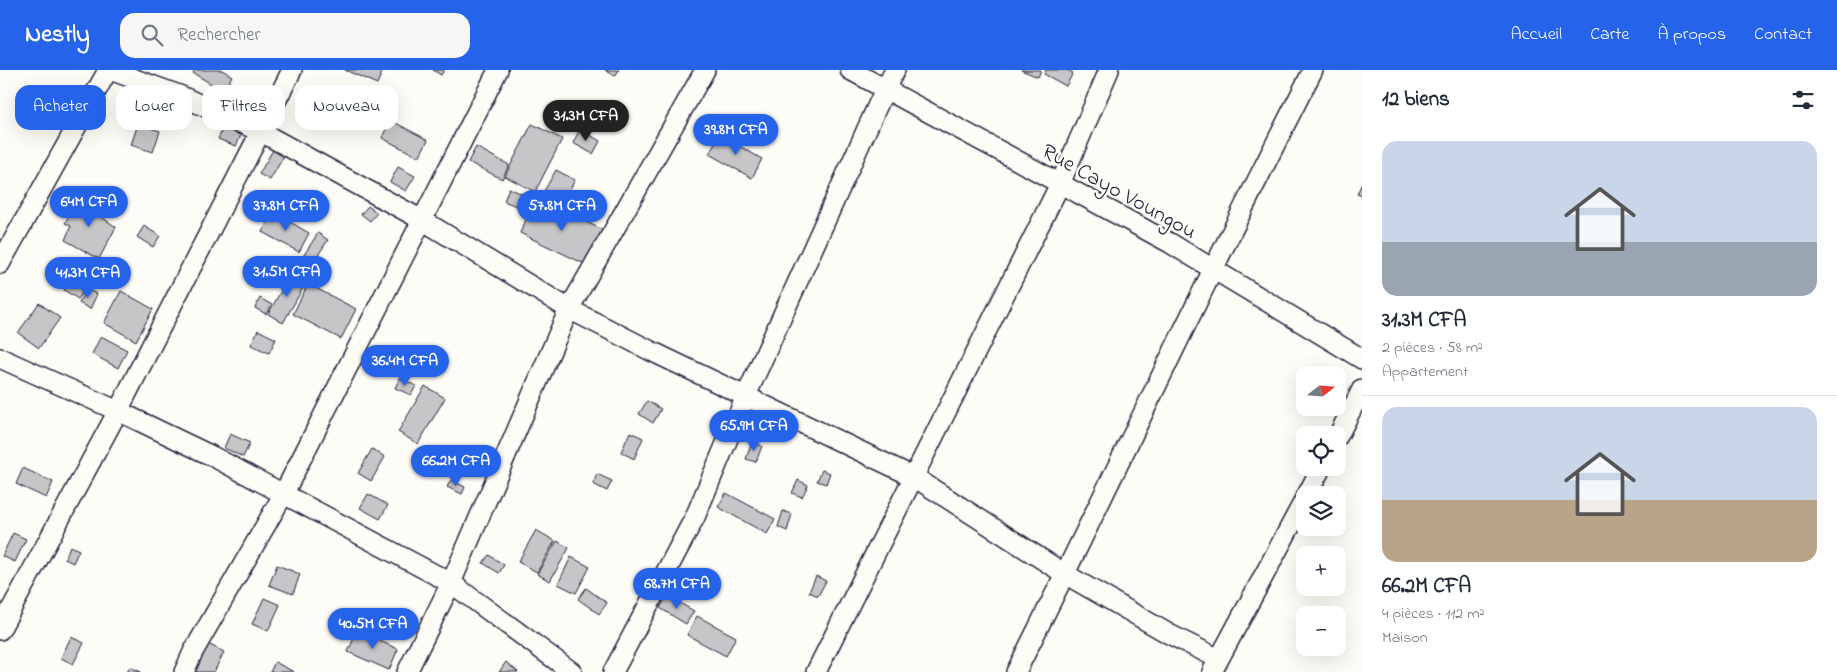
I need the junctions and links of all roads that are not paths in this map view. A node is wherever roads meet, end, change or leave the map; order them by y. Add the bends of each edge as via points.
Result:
1 (109, 70) edge
2 (292, 70) edge
3 (498, 70) edge
4 (705, 70) edge
5 (850, 70) edge
6 (895, 70) edge
7 (1109, 70) edge
8 (1312, 70) edge
9 (885, 89) junction
10 (262, 132) junction
11 (1060, 184) junction
12 (422, 220) junction
13 (0, 264) edge
14 (1212, 269) junction
15 (569, 309) junction
16 (0, 358) edge
17 (1362, 359) edge
18 (1362, 389) edge
19 (746, 396) junction
20 (118, 411) junction
21 (1343, 426) edge
22 (914, 477) junction
23 (283, 495) junction
24 (1296, 516) edge
25 (1065, 574) junction
26 (451, 583) junction
27 (0, 630) edge
28 (1215, 665) edge
29 (184, 672) edge
30 (407, 672) edge
31 (572, 672) edge
32 (614, 672) edge
33 (816, 672) edge
34 (1016, 672) edge

1 - 10 street via 179,95
1 - 13 street
2 - 10 street
3 - 12 street
4 - 15 street
5 - 9 street, Rue Cayo Voungou
6 - 9 street
7 - 11 street
8 - 14 street
9 - 11 street, Rue Cayo Voungou
9 - 19 street
10 - 12 street
10 - 20 street
11 - 14 street, Rue Cayo Voungou
11 - 22 street
12 - 15 street
12 - 23 street
14 - 17 street, Rue Cayo Voungou
14 - 25 street
15 - 19 street
15 - 26 street
16 - 20 street
18 - 21 street
19 - 22 street
19 - 32 street via 695,517
20 - 23 street via 212,456
20 - 27 street
22 - 25 street
22 - 33 street
23 - 26 street
23 - 29 street
24 - 28 street
25 - 28 street via 1161,629
25 - 34 street
26 - 30 street
26 - 31 street

